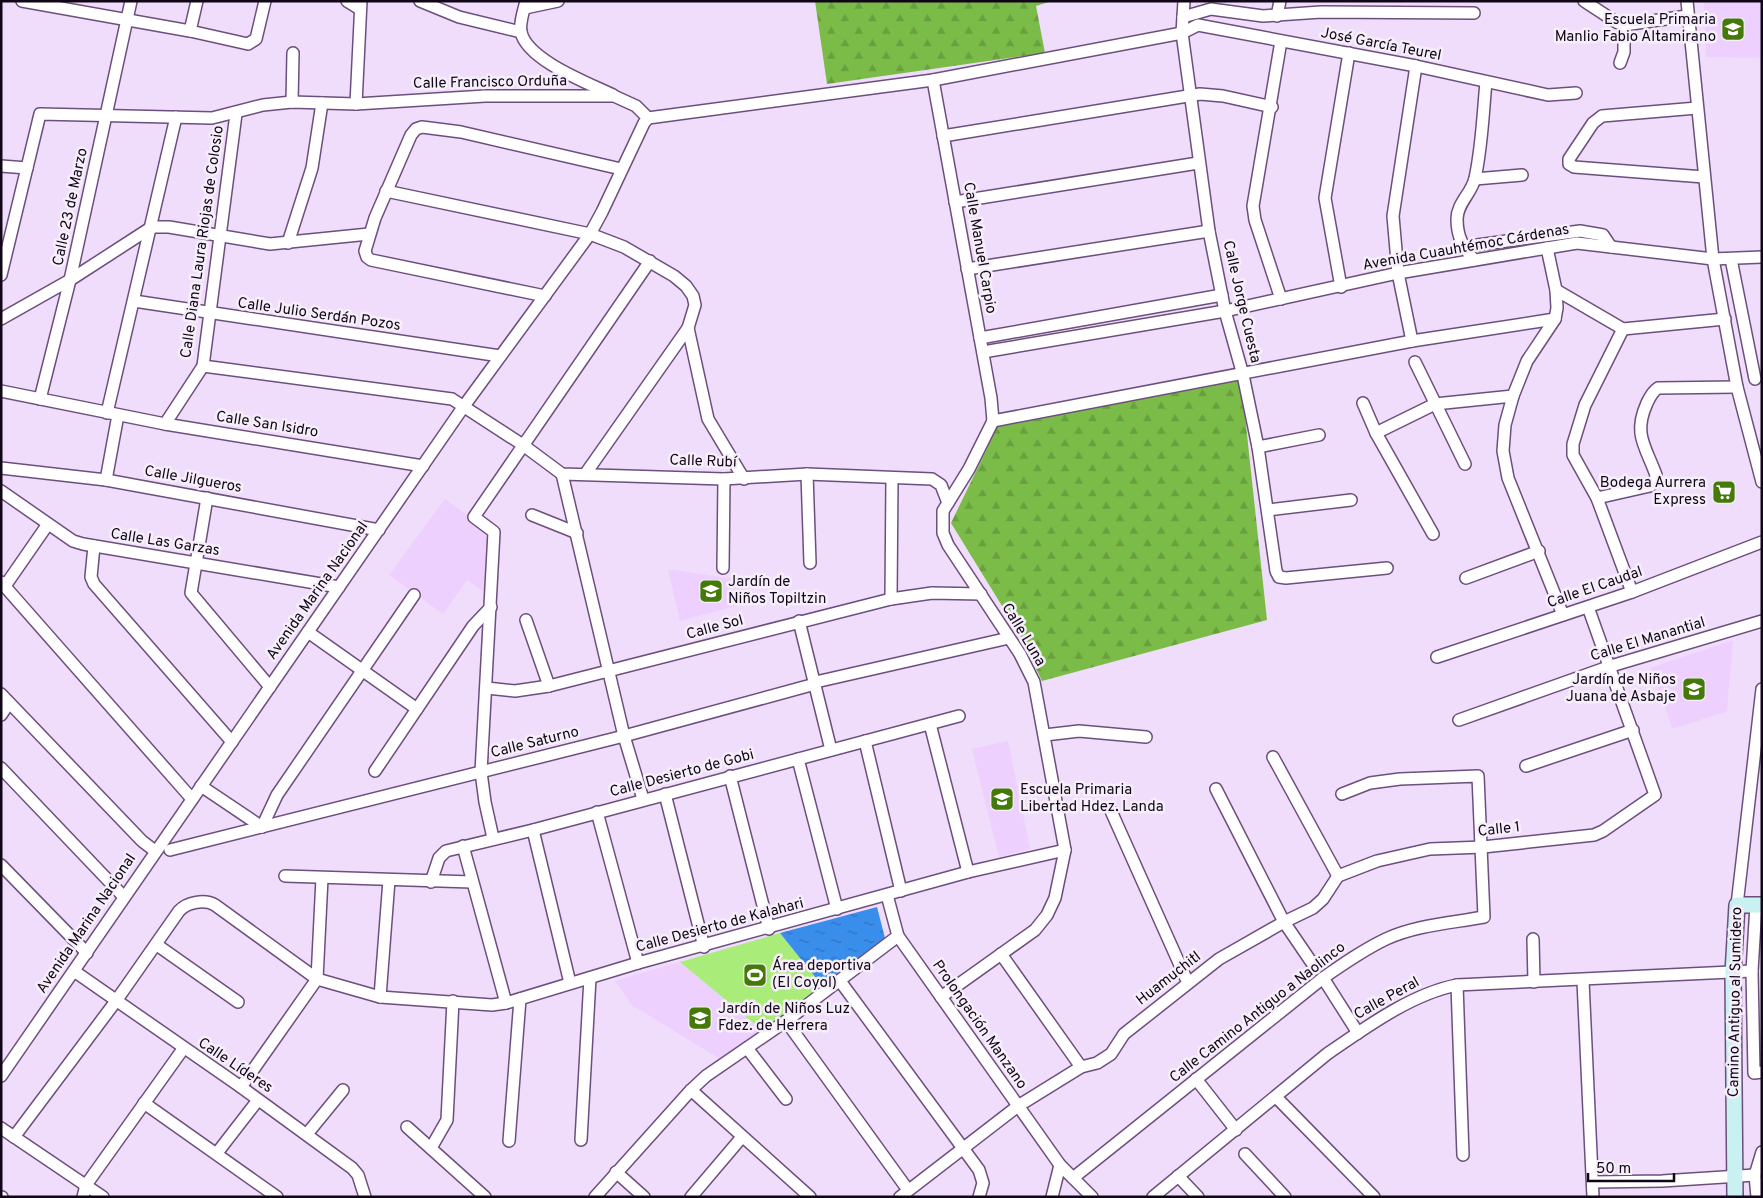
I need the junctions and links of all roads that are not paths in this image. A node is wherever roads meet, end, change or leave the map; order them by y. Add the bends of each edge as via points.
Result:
1 (22, 1) edge
2 (131, 1) edge
3 (197, 1) edge
4 (265, 1) edge
5 (347, 1) edge
6 (420, 1) edge
7 (558, 1) edge
8 (1184, 1) edge
9 (1280, 1) edge
10 (1584, 1) edge
11 (1687, 1) edge
12 (63, 4) edge
13 (360, 5) edge
14 (525, 5) edge
15 (1474, 13) dead end
16 (1277, 16) junction
17 (1687, 16) junction
18 (1183, 17) junction
19 (126, 19) junction
20 (1624, 24) junction
21 (190, 31) junction
22 (521, 32) junction
23 (1182, 32) junction
24 (1281, 42) junction
25 (293, 53) dead end
26 (1349, 53) junction
27 (1620, 63) dead end
28 (1416, 66) junction
29 (933, 80) junction
30 (1486, 82) junction
31 (1576, 93) dead end
32 (614, 96) junction
33 (1190, 96) junction
34 (292, 102) junction
35 (322, 103) junction
36 (356, 104) junction
37 (1272, 107) junction
38 (1697, 108) junction
39 (236, 114) junction
40 (106, 115) junction
41 (176, 117) junction
42 (648, 118) junction
43 (943, 136) junction
44 (1198, 163) junction
45 (1, 166) edge
46 (27, 168) junction
47 (621, 169) junction
48 (1522, 175) dead end
49 (1704, 177) junction
50 (1475, 179) junction
51 (386, 191) junction
52 (955, 202) junction
53 (152, 227) junction
54 (1209, 231) junction
55 (369, 234) junction
56 (590, 234) junction
57 (218, 235) junction
58 (288, 243) junction
59 (1463, 246) junction
60 (1611, 247) junction
61 (1547, 248) junction
62 (1762, 257) edge
63 (1714, 259) junction
64 (1731, 259) junction
65 (1474, 260) junction
66 (650, 261) junction
67 (967, 268) junction
68 (1398, 273) junction
69 (1, 275) edge
70 (70, 280) junction
71 (1341, 287) junction
72 (1556, 290) junction
73 (1222, 295) junction
74 (545, 296) junction
75 (1281, 299) junction
76 (134, 301) junction
77 (1225, 311) junction
78 (209, 314) junction
79 (1, 318) edge
80 (1554, 319) junction
81 (1724, 319) junction
82 (688, 328) junction
83 (1623, 328) junction
84 (980, 338) junction
85 (1412, 341) junction
86 (982, 352) junction
87 (500, 356) junction
88 (1416, 362) dead end
89 (203, 366) junction
90 (1243, 375) junction
91 (1755, 379) dead end
92 (1737, 388) junction
93 (1, 391) edge
94 (1513, 396) junction
95 (40, 399) junction
96 (1363, 403) dead end
97 (1434, 404) junction
98 (464, 406) junction
99 (113, 414) junction
100 (993, 421) junction
101 (165, 424) junction
102 (1376, 433) junction
103 (1319, 435) dead end
104 (523, 445) junction
105 (1258, 447) junction
106 (1465, 464) dead end
107 (423, 466) junction
108 (1, 468) edge
109 (586, 473) junction
110 (562, 474) junction
111 (807, 474) junction
112 (892, 478) junction
113 (724, 479) junction
114 (744, 479) junction
115 (106, 480) junction
116 (1762, 482) edge
117 (1, 491) edge
118 (207, 498) junction
119 (1597, 498) junction
120 (1351, 500) dead end
121 (948, 503) junction
122 (1268, 510) junction
123 (532, 515) dead end
124 (48, 524) junction
125 (379, 530) junction
126 (576, 534) junction
127 (1433, 534) dead end
128 (1762, 542) edge
129 (94, 546) junction
130 (1539, 551) junction
131 (196, 563) junction
132 (810, 563) dead end
133 (723, 568) dead end
134 (1387, 568) dead end
135 (1466, 578) dead end
136 (3, 584) edge
137 (339, 587) junction
138 (1632, 592) junction
139 (980, 594) junction
140 (414, 595) dead end
141 (891, 599) junction
142 (491, 607) junction
143 (1588, 607) junction
144 (1563, 615) junction
145 (526, 620) dead end
146 (799, 621) junction
147 (1762, 621) edge
148 (308, 632) junction
149 (1009, 638) junction
150 (1436, 657) dead end
151 (1611, 666) junction
152 (610, 670) junction
153 (362, 671) junction
154 (818, 683) junction
155 (270, 686) junction
156 (549, 686) junction
157 (486, 688) junction
158 (1762, 689) edge
159 (5, 698) edge
160 (417, 708) junction
161 (1, 715) edge
162 (959, 716) dead end
163 (1459, 720) dead end
164 (930, 724) junction
165 (1633, 730) junction
166 (1045, 735) junction
167 (624, 736) junction
168 (1146, 737) dead end
169 (864, 741) junction
170 (232, 742) junction
171 (831, 750) junction
172 (1273, 756) dead end
173 (798, 759) junction
174 (1526, 766) dead end
175 (1, 768) edge
176 (375, 771) dead end
177 (481, 772) junction
178 (730, 776) junction
179 (201, 786) junction
180 (1216, 790) dead end
181 (665, 794) junction
182 (1342, 794) dead end
183 (192, 799) junction
184 (643, 800) junction
185 (1111, 811) dead end
186 (597, 812) junction
187 (262, 827) junction
188 (533, 830) junction
189 (493, 838) junction
190 (463, 846) junction
191 (1483, 847) junction
192 (170, 850) dead end
193 (1065, 850) junction
194 (155, 851) junction
195 (1, 865) edge
196 (968, 872) junction
197 (285, 876) dead end
198 (1338, 876) junction
199 (322, 878) junction
200 (389, 880) junction
201 (431, 882) junction
202 (472, 882) junction
203 (901, 891) junction
204 (887, 895) junction
205 (124, 898) junction
206 (1737, 905) junction
207 (1759, 905) edge
208 (837, 909) junction
209 (1284, 922) junction
210 (769, 929) junction
211 (898, 936) junction
212 (1534, 939) dead end
213 (157, 945) junction
214 (704, 947) junction
215 (87, 952) junction
216 (1002, 954) junction
217 (638, 964) junction
218 (1314, 966) dead end
219 (1752, 971) junction
220 (74, 972) junction
221 (1734, 973) junction
222 (590, 978) junction
223 (1323, 978) junction
224 (317, 979) junction
225 (840, 981) junction
226 (1583, 981) junction
227 (1534, 982) junction
228 (570, 983) junction
229 (1188, 983) junction
230 (1457, 985) junction
231 (380, 997) junction
232 (941, 997) junction
233 (520, 999) junction
234 (116, 1001) junction
235 (453, 1001) junction
236 (238, 1002) dead end
237 (506, 1003) junction
238 (786, 1021) junction
239 (1358, 1033) junction
240 (183, 1048) junction
241 (747, 1048) junction
242 (1081, 1067) junction
243 (1758, 1072) edge
244 (1, 1076) edge
245 (1196, 1079) junction
246 (241, 1087) junction
247 (343, 1090) dead end
248 (691, 1090) junction
249 (1276, 1097) junction
250 (786, 1099) dead end
251 (258, 1100) junction
252 (144, 1103) junction
253 (1018, 1106) junction
254 (407, 1127) dead end
255 (1, 1128) edge
256 (1236, 1130) junction
257 (307, 1134) junction
258 (14, 1137) junction
259 (742, 1137) junction
260 (582, 1140) dead end
261 (509, 1141) dead end
262 (430, 1148) junction
263 (962, 1148) junction
264 (1762, 1152) edge
265 (216, 1153) junction
266 (1245, 1154) dead end
267 (1463, 1155) dead end
268 (1060, 1165) junction
269 (616, 1172) junction
270 (1755, 1175) junction
271 (1178, 1176) junction
272 (1735, 1177) junction
273 (1073, 1178) junction
274 (1593, 1182) junction
275 (86, 1185) junction
276 (904, 1193) edge
277 (82, 1197) edge
278 (103, 1197) edge
279 (277, 1197) edge
280 (365, 1197) edge
281 (485, 1197) edge
282 (594, 1197) edge
283 (644, 1197) edge
284 (691, 1197) edge
285 (810, 1197) edge
286 (979, 1197) edge
287 (1052, 1197) edge
288 (1092, 1197) edge
289 (1153, 1197) edge
290 (1198, 1197) edge
291 (1285, 1197) edge
292 (1374, 1197) edge
293 (1593, 1197) edge
294 (1735, 1197) edge
295 (1758, 1197) edge

1 - 12 street
2 - 19 street, Calle 23 de Marzo
3 - 21 street
4 - 21 street via 253,42 248,44
5 - 13 street
6 - 22 street via 459,17
7 - 14 street
8 - 18 street, Calle Jorge Cuesta
9 - 16 street
10 - 20 street
11 - 17 street
12 - 19 street
13 - 36 street
14 - 22 street
15 - 16 street via 1321,12
16 - 18 street via 1216,9
17 - 20 street
17 - 38 street
18 - 23 street, Calle Jorge Cuesta
19 - 21 street
19 - 40 street, Calle 23 de Marzo
20 - 27 street via 1624,52
22 - 32 street via 537,55
23 - 24 street, José García Teurel via 1198,25
23 - 29 street, José García Teurel
23 - 33 street, Calle Jorge Cuesta
24 - 26 street, José García Teurel
24 - 37 street
25 - 34 street
26 - 28 street, José García Teurel
26 - 71 street via 1325,198
28 - 30 street, José García Teurel
28 - 68 street via 1393,216
29 - 42 street
29 - 43 street, Calle Manuel Carpio
30 - 31 street, José García Teurel via 1548,95
30 - 50 street
32 - 36 street, Calle Francisco Orduña via 485,96
32 - 42 street, Calle Francisco Orduña via 636,106
33 - 37 street via 1216,95
33 - 43 street
33 - 44 street, Calle Jorge Cuesta
34 - 35 street, Calle Francisco Orduña
34 - 39 street, Calle Francisco Orduña via 263,105
35 - 36 street, Calle Francisco Orduña
35 - 58 street via 312,168
37 - 75 street via 1253,206
38 - 49 street
38 - 49 street via 1602,116 1593,123 1569,159 1569,164 1574,167
39 - 41 street, Calle Francisco Orduña via 212,118
39 - 57 street, Calle Diana Laura Riojas de Colosio
40 - 41 street, Calle Francisco Orduña
40 - 46 street, Calle Francisco Orduña via 40,114
40 - 70 street, Calle 23 de Marzo
41 - 53 street
42 - 47 street, Avenida Marina Nacional
43 - 52 street, Calle Manuel Carpio
44 - 52 street
44 - 54 street, Calle Jorge Cuesta
45 - 46 street
46 - 69 street
47 - 51 street via 461,132 422,127 411,135
47 - 56 street, Avenida Marina Nacional
48 - 50 street
49 - 63 street
50 - 59 street via 1457,217
51 - 55 street
51 - 56 street
52 - 67 street, Calle Manuel Carpio
53 - 57 street
53 - 70 street
53 - 76 street
54 - 67 street
54 - 73 street, Calle Jorge Cuesta
55 - 58 street
55 - 74 street via 365,251 371,260
56 - 66 street
56 - 74 street, Avenida Marina Nacional
57 - 58 street via 270,244
57 - 78 street, Calle Diana Laura Riojas de Colosio
59 - 60 street via 1580,231 1603,235
59 - 65 street
60 - 61 street, Avenida Cuauhtémoc Cárdenas via 1577,243
60 - 63 street, Avenida Cuauhtémoc Cárdenas
61 - 65 street, Avenida Cuauhtémoc Cárdenas
61 - 72 street
62 - 64 street, Avenida Cuauhtémoc Cárdenas
63 - 64 street, Avenida Cuauhtémoc Cárdenas
63 - 81 street
64 - 91 street
65 - 68 street, Avenida Cuauhtémoc Cárdenas
66 - 82 street via 674,276 693,296 695,305
66 - 104 street
67 - 84 street, Calle Manuel Carpio
68 - 71 street, Avenida Cuauhtémoc Cárdenas
68 - 85 street
70 - 79 street
70 - 95 street, Calle 23 de Marzo
71 - 75 street, Avenida Cuauhtémoc Cárdenas
72 - 80 street
72 - 83 street
73 - 77 street, Calle Jorge Cuesta
73 - 84 street
74 - 87 street, Avenida Marina Nacional
75 - 77 street, Avenida Cuauhtémoc Cárdenas
76 - 78 street, Calle Julio Serdán Pozos
76 - 99 street
77 - 86 street, Avenida Cuauhtémoc Cárdenas
77 - 90 street, Calle Jorge Cuesta
78 - 87 street, Calle Julio Serdán Pozos
78 - 89 street, Calle Diana Laura Riojas de Colosio
80 - 85 street
80 - 94 street via 1526,361
81 - 83 street
81 - 92 street
82 - 109 street
82 - 114 street via 708,419
83 - 119 street via 1585,405 1573,444 1573,455
84 - 86 street, Calle Manuel Carpio
85 - 90 street
86 - 100 street, Calle Manuel Carpio
87 - 98 street, Avenida Marina Nacional
88 - 97 street
89 - 98 street via 452,399
89 - 101 street, Calle Diana Laura Riojas de Colosio
90 - 100 street
90 - 105 street, Calle Jorge Cuesta
92 - 116 street
92 - 119 street via 1658,388 1653,391 1639,429 1656,474 1655,481 1650,486
93 - 95 street, Calle San Isidro
94 - 97 street
94 - 130 street via 1504,425 1503,451 1508,478
95 - 99 street, Calle San Isidro
96 - 102 street
97 - 102 street
97 - 106 street
98 - 104 street
98 - 107 street, Avenida Marina Nacional
99 - 101 street, Calle San Isidro
99 - 115 street
100 - 121 street, Calle Luna
101 - 107 street, Calle San Isidro
102 - 127 street
103 - 105 street
104 - 110 street
104 - 142 street via 474,517 494,532
105 - 122 street, Calle Jorge Cuesta
107 - 125 street, Avenida Marina Nacional
108 - 115 street, Calle Jilgueros
109 - 110 street, Calle Rubí
109 - 113 street, Calle Rubí
110 - 126 street
111 - 112 street, Calle Rubí
111 - 114 street, Calle Rubí
111 - 132 street
112 - 121 street, Calle Rubí via 937,481
112 - 141 street
113 - 114 street, Calle Rubí
113 - 133 street
115 - 118 street, Calle Jilgueros
117 - 124 street, Calle Las Garzas
118 - 125 street, Calle Jilgueros
118 - 131 street
119 - 138 street
120 - 122 street
121 - 139 street, Calle Luna via 941,520 942,533
122 - 134 street, Calle Jorge Cuesta via 1279,577
123 - 126 street
124 - 129 street, Calle Las Garzas via 73,541
124 - 136 street
125 - 137 street, Avenida Marina Nacional
126 - 152 street
128 - 138 street, Calle El Caudal
129 - 131 street, Calle Las Garzas
129 - 170 street via 90,577 106,601
130 - 135 street
130 - 144 street
131 - 137 street, Calle Las Garzas
131 - 155 street via 191,593
136 - 183 street
137 - 148 street, Avenida Marina Nacional
138 - 143 street, Calle El Caudal
139 - 141 street, Calle Sol via 932,593
139 - 149 street, Calle Luna
140 - 153 street
141 - 146 street, Calle Sol
142 - 157 street
142 - 160 street via 473,626
143 - 144 street, Calle El Caudal
143 - 151 street
144 - 150 street, Calle El Caudal
145 - 156 street
146 - 152 street, Calle Sol
146 - 154 street
147 - 151 street, Calle El Manantial
148 - 153 street
148 - 155 street, Avenida Marina Nacional
149 - 154 street, Calle Saturno
149 - 166 street, Calle Luna via 1034,682
151 - 163 street, Calle El Manantial
151 - 165 street
152 - 156 street, Calle Sol
152 - 167 street
153 - 160 street
153 - 187 street via 277,795
154 - 167 street, Calle Saturno
154 - 171 street
155 - 170 street, Avenida Marina Nacional
156 - 157 street, Calle Sol via 515,691
157 - 177 street
158 - 206 street, Camino Antiguo al Sumidero
159 - 161 street
159 - 194 street
160 - 176 street
162 - 164 street, Calle Desierto de Gobi
164 - 169 street, Calle Desierto de Gobi
164 - 196 street
165 - 174 street
165 - 191 street, Calle 1 via 1655,795 1594,834
166 - 168 street via 1079,731
166 - 193 street, Calle Luna
167 - 177 street, Calle Saturno
167 - 184 street
169 - 171 street, Calle Desierto de Gobi
169 - 203 street
170 - 179 street, Avenida Marina Nacional
171 - 173 street, Calle Desierto de Gobi
172 - 198 street
173 - 178 street, Calle Desierto de Gobi
173 - 208 street
175 - 205 street
177 - 187 street, Calle Saturno
177 - 189 street
178 - 181 street, Calle Desierto de Gobi
178 - 210 street
179 - 183 street, Avenida Marina Nacional
179 - 187 street
180 - 209 street
181 - 184 street, Calle Desierto de Gobi
181 - 214 street
182 - 191 street via 1370,783 1478,776
183 - 194 street, Avenida Marina Nacional
184 - 186 street, Calle Desierto de Gobi
185 - 229 street
186 - 188 street, Calle Desierto de Gobi
186 - 217 street
187 - 192 street, Calle Saturno
188 - 189 street, Calle Desierto de Gobi
188 - 228 street
189 - 190 street, Calle Desierto de Gobi
190 - 201 street, Calle Desierto de Gobi via 446,851 439,858
190 - 202 street
191 - 198 street, Calle 1 via 1430,849 1404,854
191 - 223 street, Calle Camino Antiguo a Naolinco via 1484,917 1410,930 1362,952
193 - 196 street, Calle Desierto de Kalahari
193 - 216 street, Calle Luna via 1055,898 1047,915 1035,930
194 - 205 street, Avenida Marina Nacional
195 - 215 street
196 - 203 street, Calle Desierto de Kalahari
197 - 199 street
198 - 209 street, Huamuchitl via 1313,908
199 - 200 street
199 - 224 street
200 - 201 street
200 - 231 street
201 - 202 street
202 - 237 street
203 - 204 street, Calle Desierto de Kalahari
204 - 208 street, Calle Desierto de Kalahari
204 - 211 street, Prolongación Manzano
205 - 215 street, Avenida Marina Nacional
206 - 207 main road
206 - 221 main road, Camino Antiguo al Sumidero
207 - 219 street
208 - 210 street, Calle Desierto de Kalahari
209 - 218 street
209 - 229 street, Huamuchitl via 1219,959
210 - 214 street, Calle Desierto de Kalahari
211 - 225 street
211 - 232 street, Prolongación Manzano
212 - 227 street
213 - 224 street, Calle Desierto de Kalahari via 183,907 210,902
213 - 234 street, Calle Desierto de Kalahari
213 - 236 street
214 - 217 street, Calle Desierto de Kalahari
215 - 220 street, Avenida Marina Nacional
216 - 232 street
216 - 242 street
217 - 222 street, Calle Desierto de Kalahari
219 - 221 street, Calle Peral
219 - 243 street
220 - 234 street, Calle Líderes
220 - 244 street, Avenida Marina Nacional
221 - 226 street, Calle Peral
221 - 272 main road, Camino Antiguo al Sumidero
222 - 228 street, Calle Desierto de Kalahari
222 - 260 street
223 - 239 street
223 - 245 street, Calle Camino Antiguo a Naolinco
224 - 231 street, Calle Desierto de Kalahari
224 - 246 street
225 - 238 street
225 - 263 street
226 - 227 street, Calle Peral
226 - 274 street
227 - 230 street, Calle Peral
228 - 233 street, Calle Desierto de Kalahari
229 - 242 street, Huamuchitl via 1124,1034 1111,1054 1097,1063
230 - 239 street, Calle Peral via 1424,995
230 - 267 street
231 - 235 street, Calle Desierto de Kalahari
232 - 253 street, Prolongación Manzano
233 - 237 street, Calle Desierto de Kalahari
233 - 261 street
234 - 240 street, Calle Líderes
234 - 258 street, Calle Desierto de Kalahari
235 - 237 street, Calle Desierto de Kalahari via 492,1005
235 - 262 street via 447,1120
238 - 241 street
238 - 276 street
239 - 249 street, Calle Peral via 1327,1054
240 - 246 street, Calle Líderes
240 - 252 street
241 - 248 street
241 - 250 street
242 - 253 street, Huamuchitl
245 - 256 street
245 - 273 street, Calle Camino Antiguo a Naolinco
246 - 251 street, Calle Líderes
247 - 257 street
248 - 259 street
248 - 269 street
249 - 256 street, Calle Peral
249 - 292 street
251 - 257 street, Calle Líderes
251 - 265 street
252 - 265 street
252 - 275 street
253 - 263 street, Huamuchitl
253 - 268 street, Prolongación Manzano
254 - 262 street
255 - 258 street
256 - 271 street, Calle Peral
257 - 280 street, Calle Líderes via 352,1168 358,1175
258 - 275 street
259 - 284 street
259 - 285 street
262 - 281 street
263 - 276 street, Huamuchitl
263 - 286 street via 979,1170 983,1183
264 - 270 street
265 - 279 street
266 - 291 street
268 - 273 street, Prolongación Manzano
268 - 287 street
269 - 282 street
269 - 283 street
270 - 272 street
270 - 295 street
271 - 289 street, Calle Peral
271 - 290 street
272 - 274 street
272 - 294 main road, Camino Antiguo al Sumidero
273 - 288 street, Prolongación Manzano
274 - 293 street
275 - 277 street
275 - 278 street

